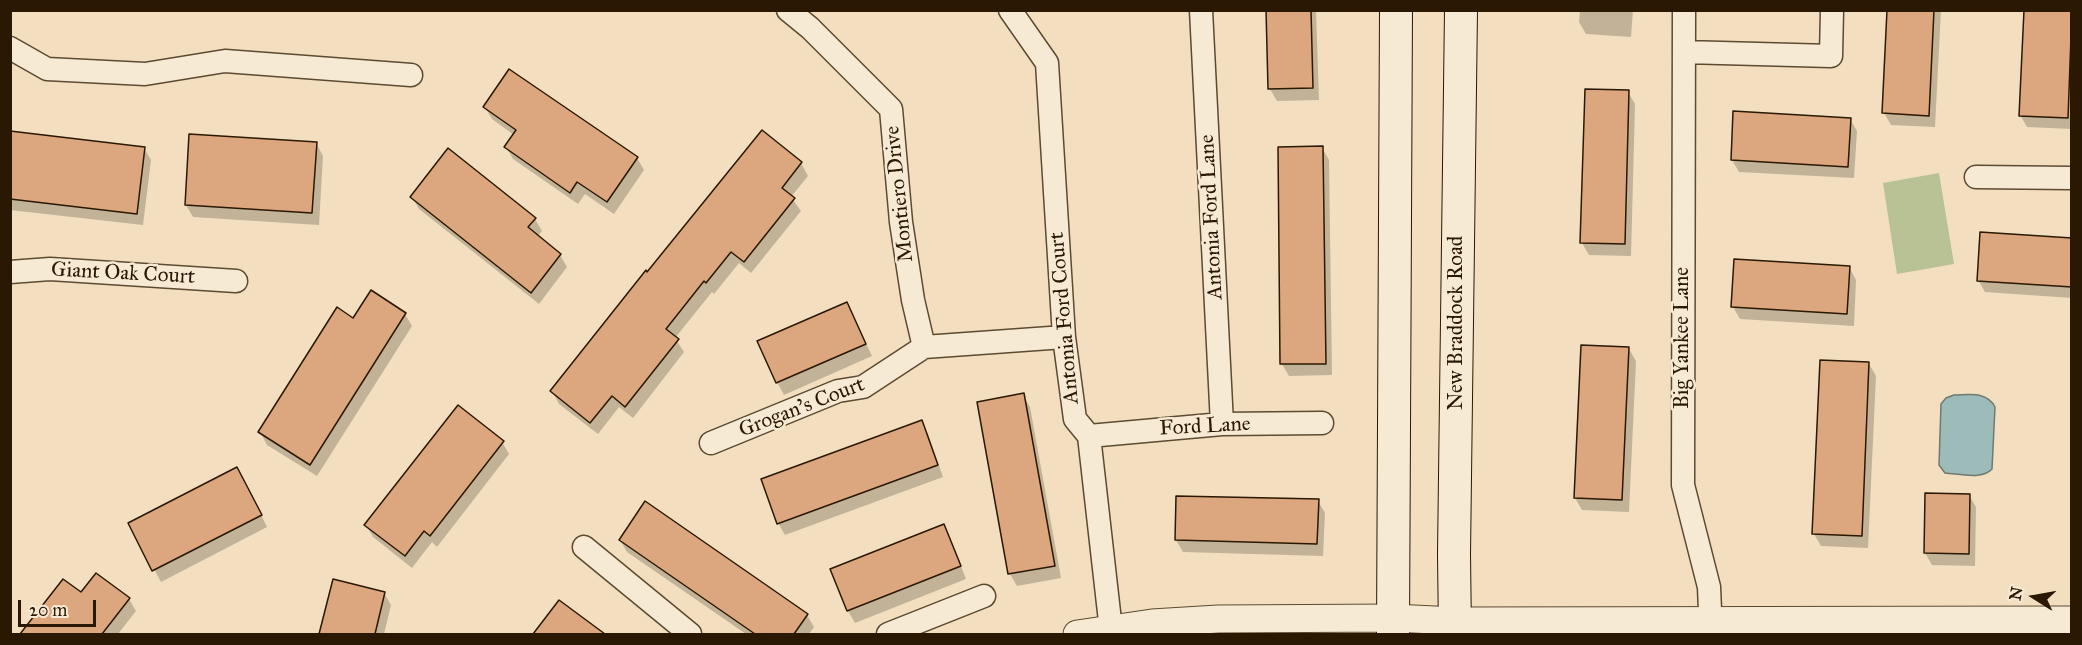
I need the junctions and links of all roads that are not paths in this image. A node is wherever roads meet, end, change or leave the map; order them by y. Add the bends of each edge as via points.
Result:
1 (788, 10) edge
2 (1010, 10) edge
3 (1201, 10) edge
4 (1396, 10) edge
5 (1461, 10) edge
6 (1684, 10) edge
7 (1832, 10) edge
8 (10, 48) edge
9 (1684, 52) junction
10 (411, 75) dead end
11 (1976, 177) dead end
12 (2072, 178) edge
13 (10, 272) edge
14 (236, 281) dead end
15 (1064, 337) junction
16 (924, 347) junction
17 (1322, 423) dead end
18 (1222, 424) junction
19 (1089, 436) junction
20 (711, 443) dead end
21 (584, 547) dead end
22 (984, 596) dead end
23 (2072, 620) edge
24 (1393, 626) edge
25 (1712, 627) edge
26 (1455, 628) edge
27 (1111, 630) junction
28 (690, 634) edge
29 (888, 634) edge
30 (1077, 634) edge

1 - 16 street, Montiero Drive via 891,109 901,222
2 - 15 street, Antonia Ford Court via 1047,63
3 - 18 street, Antonia Ford Lane
4 - 24 main road
5 - 26 main road, New Braddock Road
6 - 9 street, Big Yankee Lane
7 - 9 street via 1832,56
8 - 10 street via 47,69 146,74 225,61
9 - 25 street, Big Yankee Lane via 1683,485 1709,588
11 - 12 street
13 - 14 street, Giant Oak Court via 50,269
15 - 16 street, Grogan's Court
15 - 19 street, Antonia Ford Court via 1074,419
16 - 20 street, Grogan's Court via 863,387 838,391
17 - 18 street, Ford Lane
18 - 19 street, Ford Lane
19 - 27 street, Antonia Ford Court
21 - 28 street
22 - 29 street
23 - 25 street
24 - 26 street
24 - 27 street via 1218,619
25 - 26 street
27 - 30 street

